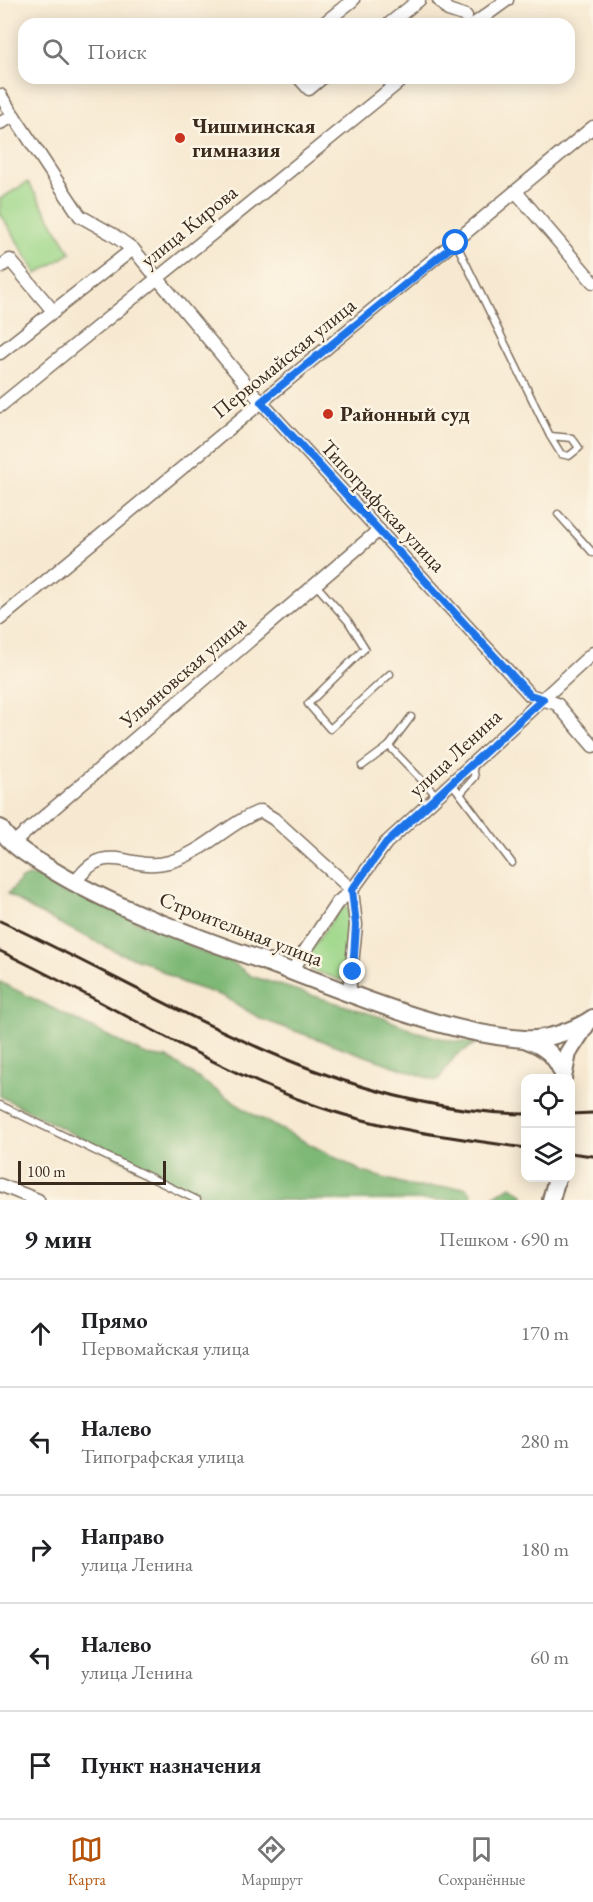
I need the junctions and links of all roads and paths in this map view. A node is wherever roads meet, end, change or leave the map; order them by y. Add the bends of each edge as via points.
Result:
1 (353, 0) edge
2 (420, 0) edge
3 (439, 0) edge
4 (507, 0) edge
5 (330, 18) edge
6 (398, 18) edge
7 (466, 18) edge
8 (474, 18) edge
9 (397, 84) edge
10 (0, 95) edge
11 (14, 116) junction
12 (0, 123) edge
13 (593, 127) edge
14 (516, 193) junction
15 (456, 243) junction
16 (133, 249) junction
17 (0, 267) edge
18 (157, 277) junction
19 (593, 282) edge
20 (54, 312) junction
21 (0, 353) edge
22 (261, 402) junction
23 (0, 406) edge
24 (550, 436) junction
25 (558, 514) dead end
26 (379, 530) junction
27 (593, 553) edge
28 (315, 584) junction
29 (0, 619) edge
30 (593, 653) edge
31 (390, 674) dead end
32 (543, 699) junction
33 (411, 717) dead end
34 (389, 746) junction
35 (593, 746) edge
36 (472, 764) junction
37 (362, 766) dead end
38 (451, 782) junction
39 (460, 794) junction
40 (437, 796) junction
41 (0, 828) edge
42 (12, 844) junction
43 (512, 863) dead end
44 (75, 884) junction
45 (352, 890) junction
46 (291, 972) junction
47 (349, 994) junction
48 (591, 1020) edge
49 (526, 1039) junction
50 (562, 1074) edge
51 (564, 1074) edge
52 (0, 1105) edge
53 (556, 1182) edge
54 (0, 1185) edge
55 (38, 1200) edge
56 (197, 1200) edge
57 (551, 1200) edge

1 - 5 street
2 - 6 street
3 - 7 street via 448,10
4 - 8 street
9 - 18 street, улица Кирова
10 - 11 street, Типографская улица
11 - 12 street
11 - 16 street, Типографская улица via 80,216
13 - 14 street, Первомайская улица
14 - 15 street, Первомайская улица
14 - 19 street
15 - 22 street, Первомайская улица
15 - 24 lane
16 - 18 street, Типографская улица
16 - 20 street
17 - 20 street via 10,260
18 - 22 street, Типографская улица
18 - 23 street, улица Кирова
20 - 21 street
22 - 26 street, Типографская улица
22 - 29 street, Первомайская улица
24 - 24 lane via 561,454 569,456 579,447 572,438
25 - 27 lane
26 - 28 street, Ульяновская улица
26 - 32 street, Типографская улица via 530,695
28 - 31 lane via 348,621 365,648 308,704 330,729
28 - 42 street, Ульяновская улица
30 - 32 street, улица Ленина
32 - 35 street, Типографская улица via 557,704
32 - 36 street, улица Ленина
33 - 34 lane
34 - 37 lane
34 - 40 lane
36 - 38 street, улица Ленина
36 - 39 lane via 475,777
38 - 39 lane
38 - 40 street, улица Ленина
39 - 43 lane
40 - 45 street, улица Ленина via 386,843
41 - 42 street, Строительная улица
42 - 44 street, Строительная улица
44 - 45 street via 99,859 168,862 201,849 237,822 261,811
44 - 46 street, Строительная улица via 178,930
45 - 46 street, улица Ленина via 337,903
45 - 47 street via 356,925
46 - 47 street, Строительная улица
47 - 49 street, Строительная улица via 454,1027
48 - 49 street, Строительная улица via 548,1036
48 - 51 street via 571,1046
49 - 50 street via 544,1046
52 - 56 lane
53 - 57 street
54 - 55 street

